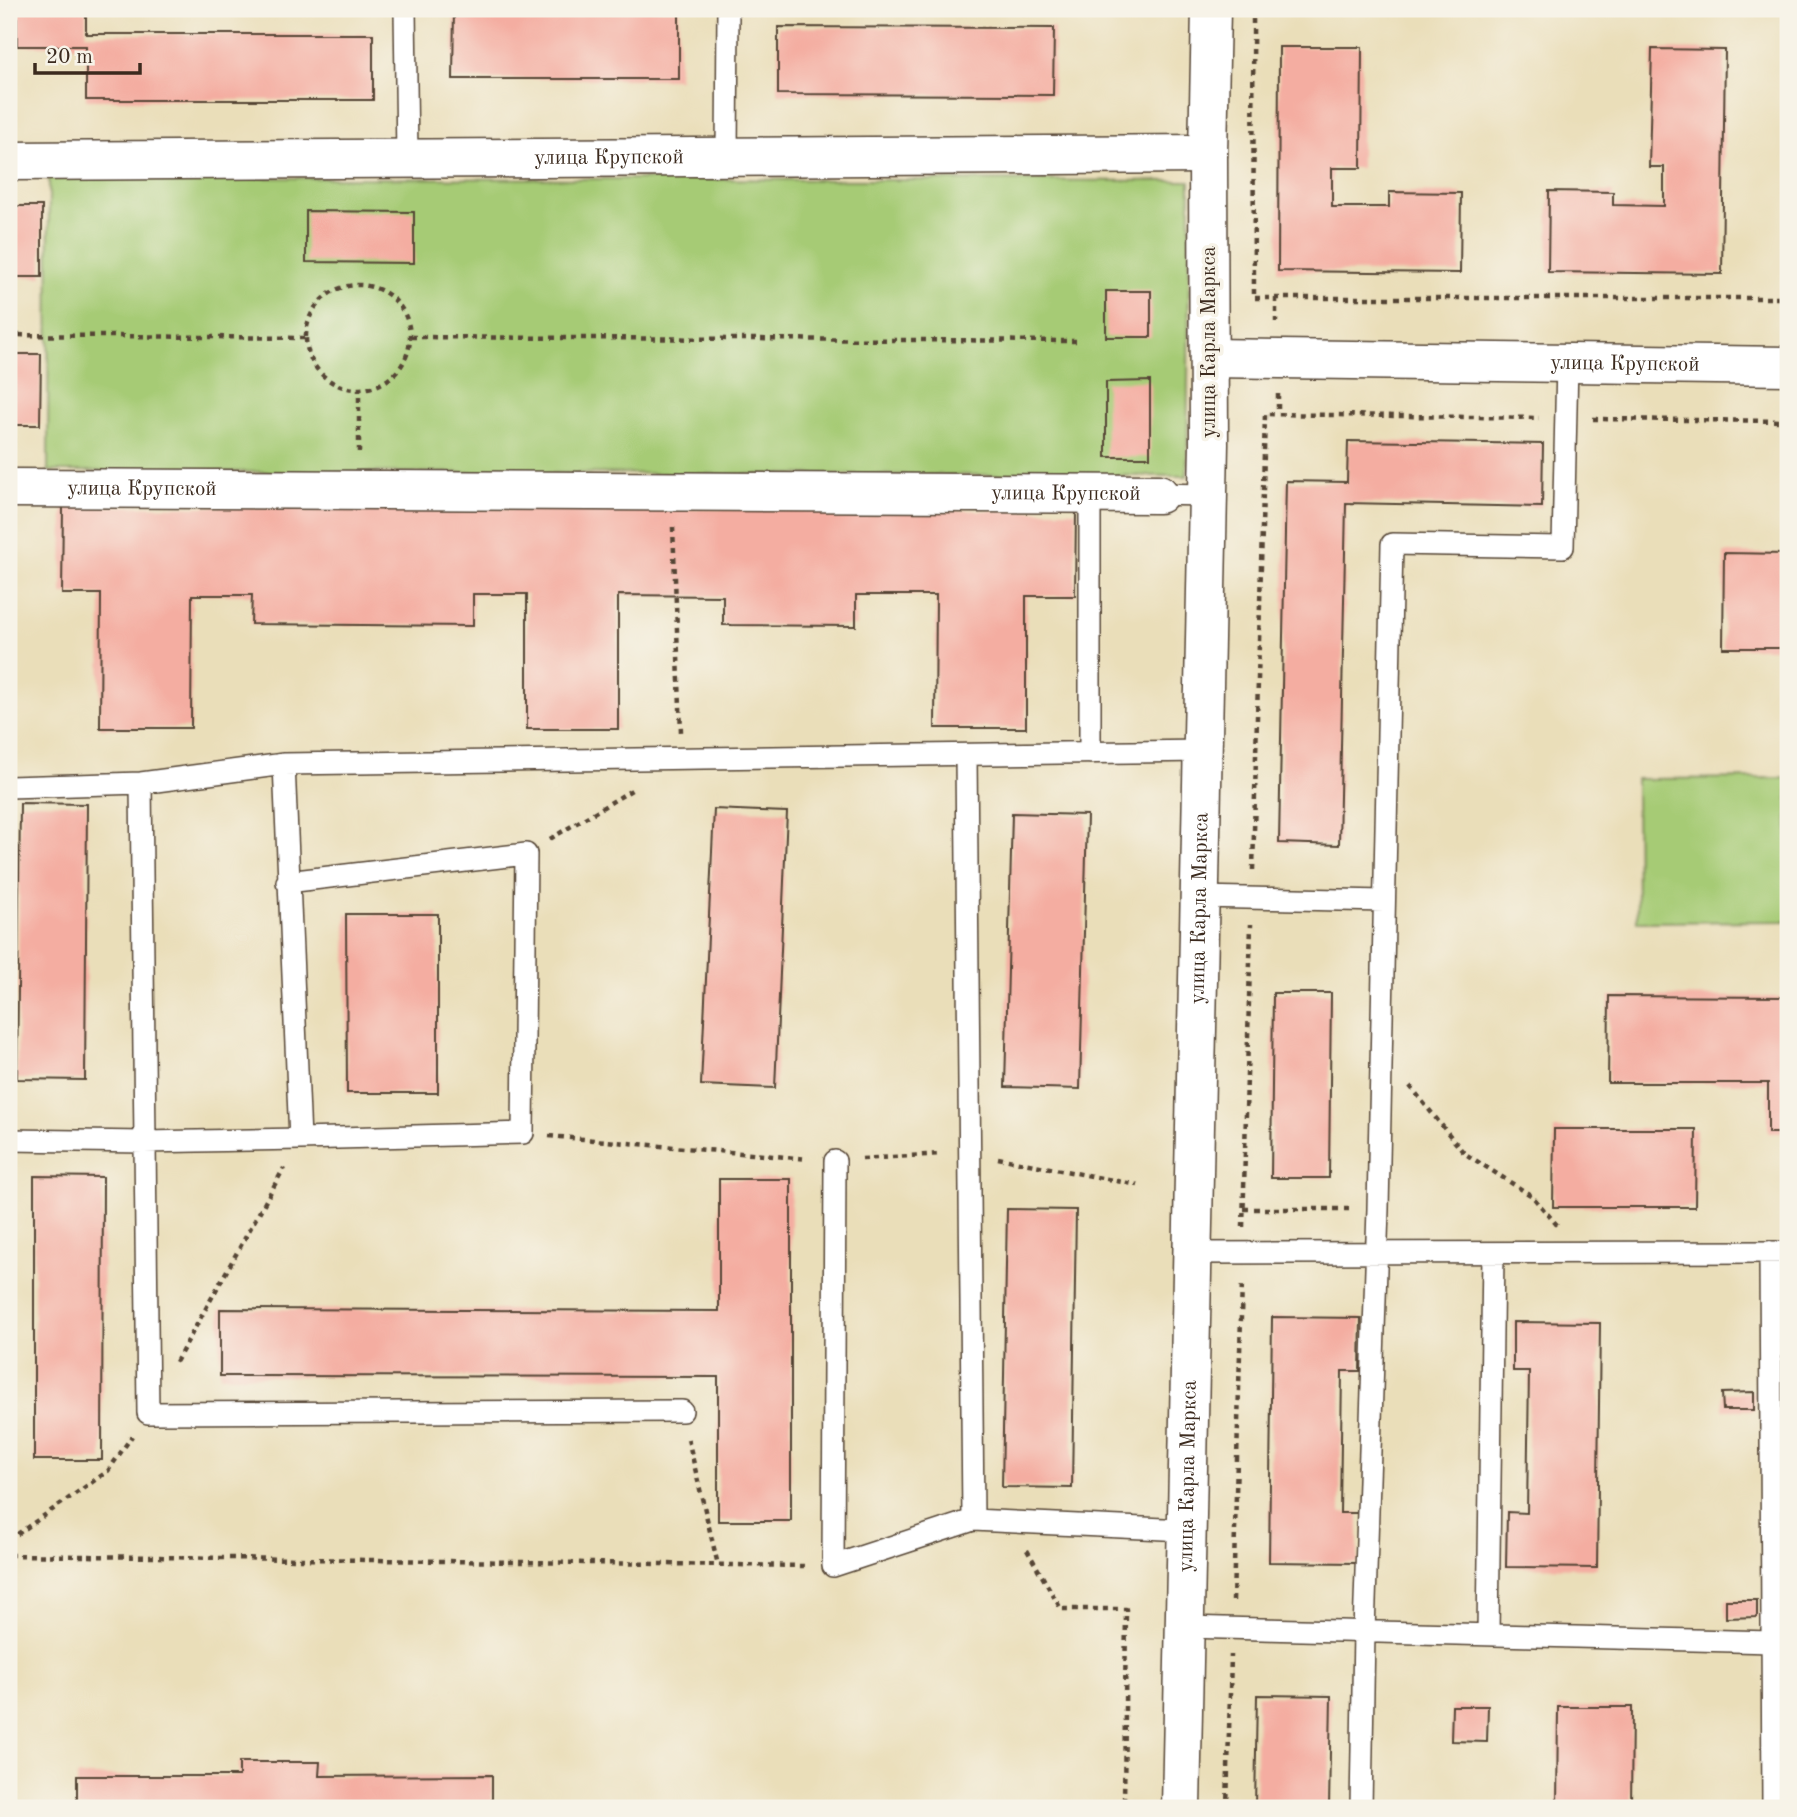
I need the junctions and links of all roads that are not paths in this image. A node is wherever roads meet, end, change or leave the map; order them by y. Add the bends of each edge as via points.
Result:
1 (405, 9) edge
2 (728, 9) edge
3 (1211, 9) edge
4 (1209, 154) junction
5 (727, 156) junction
6 (407, 158) junction
7 (9, 161) edge
8 (1210, 358) junction
9 (1567, 362) junction
10 (1788, 366) edge
11 (9, 488) edge
12 (1090, 494) junction
13 (1158, 494) dead end
14 (1209, 495) junction
15 (1203, 751) junction
16 (1090, 753) junction
17 (966, 755) junction
18 (284, 764) junction
19 (141, 783) junction
20 (9, 787) edge
21 (287, 881) junction
22 (1200, 897) junction
23 (1384, 901) junction
24 (300, 1139) junction
25 (9, 1140) edge
26 (144, 1142) junction
27 (835, 1161) dead end
28 (1779, 1252) edge
29 (1192, 1253) junction
30 (1377, 1253) junction
31 (1493, 1253) junction
32 (1779, 1357) edge
33 (682, 1411) road end
34 (974, 1520) junction
35 (1186, 1531) junction
36 (1185, 1627) junction
37 (1364, 1632) junction
38 (1488, 1634) junction
39 (1772, 1642) junction
40 (1181, 1808) edge
41 (1361, 1808) edge
42 (1773, 1808) edge

1 - 6 lane
2 - 5 lane
3 - 4 street, улица Карла Маркса
4 - 5 street, улица Крупской
4 - 8 street, улица Карла Маркса
5 - 6 street, улица Крупской
6 - 7 street, улица Крупской
8 - 9 street, улица Крупской
8 - 14 street, улица Карла Маркса
9 - 10 street, улица Крупской
9 - 23 lane via 1563,547 1392,544
11 - 12 street, улица Крупской
12 - 13 street, улица Крупской
12 - 14 lane
12 - 16 lane
14 - 15 street, улица Карла Маркса
15 - 16 lane
15 - 22 street, улица Карла Маркса
16 - 17 lane
17 - 18 lane
17 - 34 lane
18 - 19 lane
18 - 21 lane
19 - 20 lane
19 - 26 lane
21 - 24 lane
21 - 24 lane via 526,854 523,1133
22 - 23 lane
22 - 29 street, улица Карла Маркса
23 - 30 lane
24 - 26 lane
25 - 26 lane
26 - 33 lane via 148,1413
27 - 34 lane via 833,1566
28 - 31 lane
28 - 32 lane
29 - 30 lane
29 - 35 street, улица Карла Маркса
30 - 31 lane
30 - 37 lane
31 - 38 lane
32 - 39 lane
34 - 35 lane
35 - 36 street, улица Карла Маркса
36 - 37 lane
36 - 40 street, улица Карла Маркса
37 - 38 lane
37 - 41 lane
38 - 39 lane
39 - 42 lane

